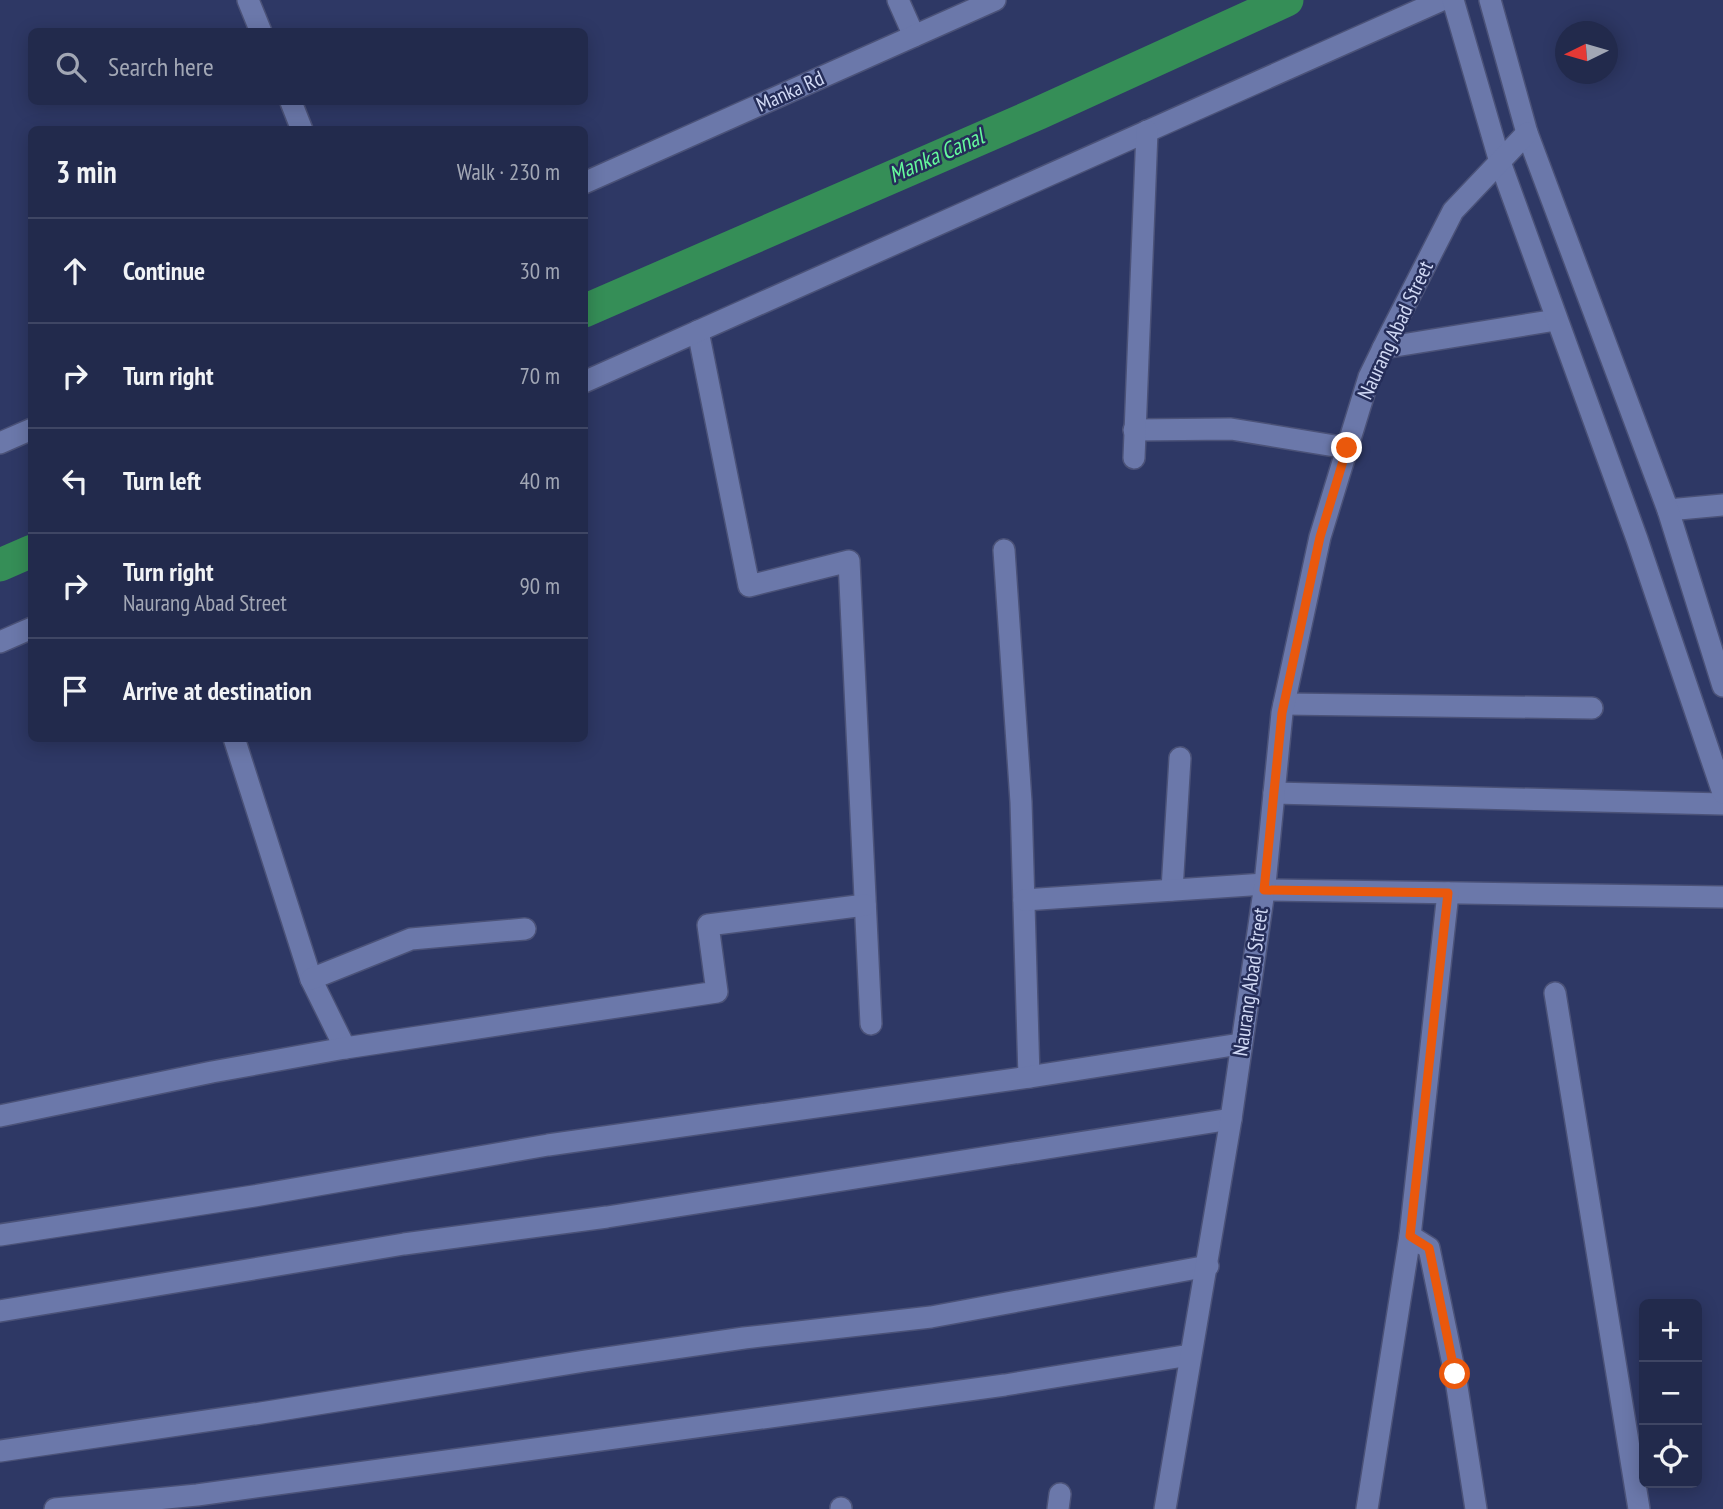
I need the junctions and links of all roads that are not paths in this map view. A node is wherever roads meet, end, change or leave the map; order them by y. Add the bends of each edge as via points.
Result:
1 (248, 0) edge
2 (898, 0) edge
3 (995, 0) edge
4 (1442, 0) edge
5 (1453, 0) edge
6 (1490, 0) edge
7 (259, 28) edge
8 (914, 36) junction
9 (292, 105) edge
10 (300, 126) edge
11 (1147, 131) junction
12 (1527, 133) junction
13 (1500, 162) junction
14 (588, 181) edge
15 (1556, 320) junction
16 (698, 331) junction
17 (1383, 348) junction
18 (588, 380) edge
19 (1135, 430) junction
20 (28, 431) edge
21 (0, 443) edge
22 (1347, 448) junction
23 (1134, 458) dead end
24 (1723, 505) edge
25 (1668, 510) junction
26 (1003, 550) dead end
27 (28, 630) edge
28 (0, 642) edge
29 (1723, 686) edge
30 (1284, 704) junction
31 (1592, 708) dead end
32 (235, 742) edge
33 (1180, 758) dead end
34 (1274, 793) junction
35 (1723, 793) edge
36 (1723, 804) edge
37 (1264, 887) junction
38 (1172, 890) junction
39 (1448, 893) junction
40 (1723, 897) edge
41 (1024, 900) junction
42 (865, 905) junction
43 (525, 929) dead end
44 (311, 979) junction
45 (1555, 993) dead end
46 (871, 1024) dead end
47 (1240, 1044) junction
48 (345, 1048) junction
49 (1029, 1077) junction
50 (0, 1116) edge
51 (1231, 1119) junction
52 (0, 1235) edge
53 (1410, 1236) junction
54 (1208, 1266) junction
55 (0, 1311) edge
56 (1190, 1355) junction
57 (0, 1451) edge
58 (55, 1509) edge
59 (1165, 1509) edge
60 (1367, 1509) edge
61 (1476, 1509) edge
62 (1639, 1509) edge

1 - 7 street
2 - 8 street
3 - 8 street, Manka Rd
4 - 11 street
5 - 13 street
6 - 12 street
8 - 14 street, Manka Rd
9 - 10 street
11 - 16 street
11 - 19 street
12 - 13 street, Naurang Abad Street
12 - 25 street
13 - 15 street
13 - 17 street, Naurang Abad Street via 1453,211
15 - 17 street
15 - 35 street
16 - 18 street
16 - 42 street via 749,586 849,561
17 - 22 street, Naurang Abad Street via 1368,377
19 - 22 street via 1231,429
19 - 23 street
20 - 21 street
22 - 30 street, Naurang Abad Street via 1320,537
24 - 25 street
25 - 29 street
26 - 41 street
27 - 28 street
30 - 31 street
30 - 34 street, Naurang Abad Street
32 - 44 street
33 - 38 street
34 - 36 street
34 - 37 street, Naurang Abad Street
37 - 38 street
37 - 39 street
37 - 47 street, Naurang Abad Street
38 - 41 street
39 - 40 street
39 - 53 street
41 - 49 street
42 - 46 street
42 - 48 street via 708,925 717,992
43 - 44 street via 411,939
44 - 48 street
45 - 62 street
47 - 49 street
47 - 51 street, Naurang Abad Street
48 - 50 street
49 - 52 street via 548,1145
51 - 54 street, Naurang Abad Street
51 - 55 street via 607,1217 404,1244
53 - 60 street
53 - 61 street via 1429,1248
54 - 56 street, Naurang Abad Street
54 - 57 street via 931,1317 625,1355
56 - 58 street via 992,1387 389,1469
56 - 59 street, Naurang Abad Street

